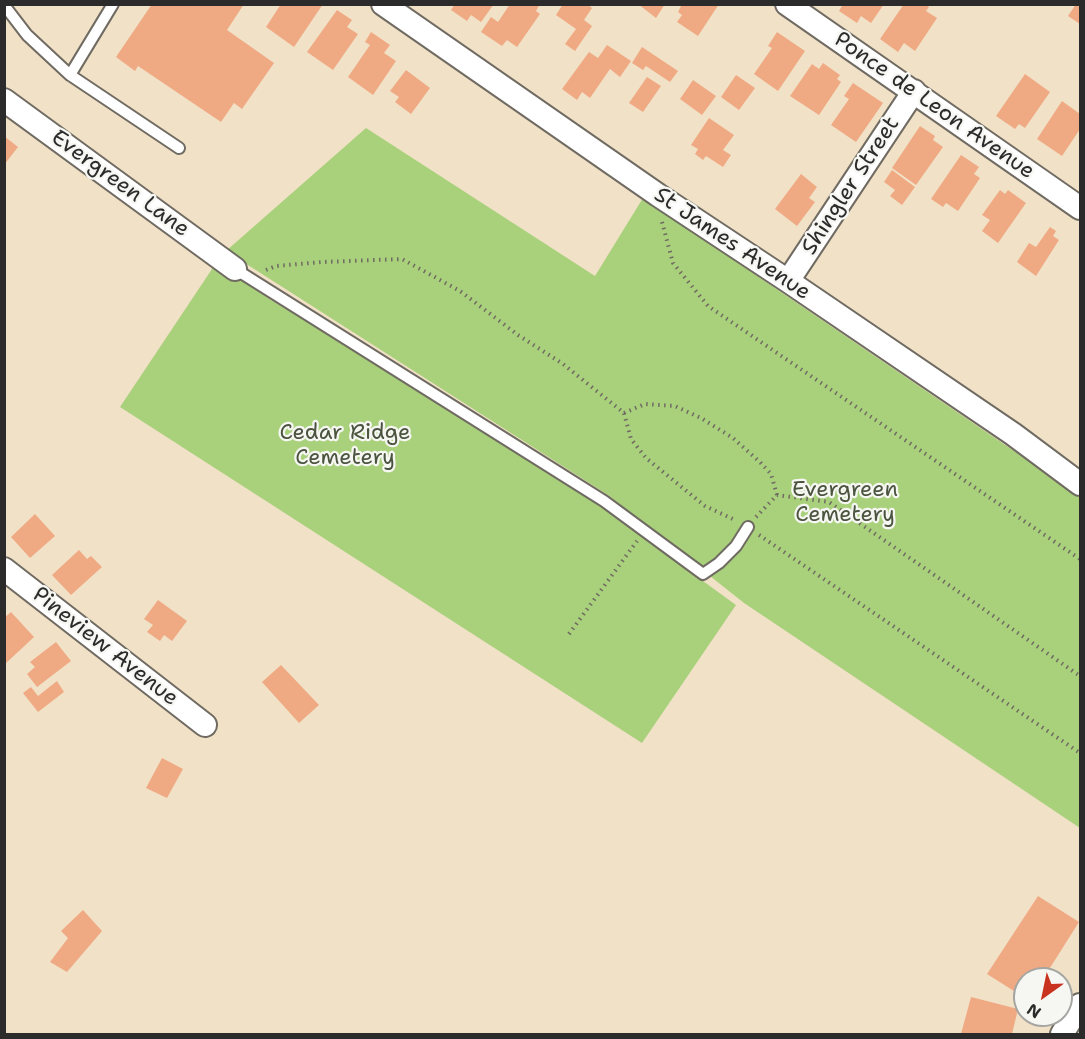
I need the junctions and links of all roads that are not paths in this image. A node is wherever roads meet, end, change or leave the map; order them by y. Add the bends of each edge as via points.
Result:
1 (113, 4) edge
2 (383, 4) edge
3 (788, 4) edge
4 (4, 5) edge
5 (70, 75) junction
6 (914, 91) junction
7 (4, 100) edge
8 (179, 148) dead end
9 (1080, 208) edge
10 (242, 273) joint
11 (788, 281) junction
12 (1080, 483) edge
13 (748, 528) road end
14 (4, 569) edge
15 (205, 725) dead end
16 (1080, 1005) edge
17 (1062, 1035) edge

1 - 5 lane
2 - 11 street, St James Avenue
3 - 6 street, Ponce de Leon Avenue
4 - 5 lane via 27,35
5 - 8 lane
6 - 9 street, Ponce de Leon Avenue
6 - 11 street, Shingler Street
7 - 10 street, Evergreen Lane
10 - 13 lane via 604,501 703,574 719,564
11 - 12 street, St James Avenue
14 - 15 street, Pineview Avenue
16 - 17 street

